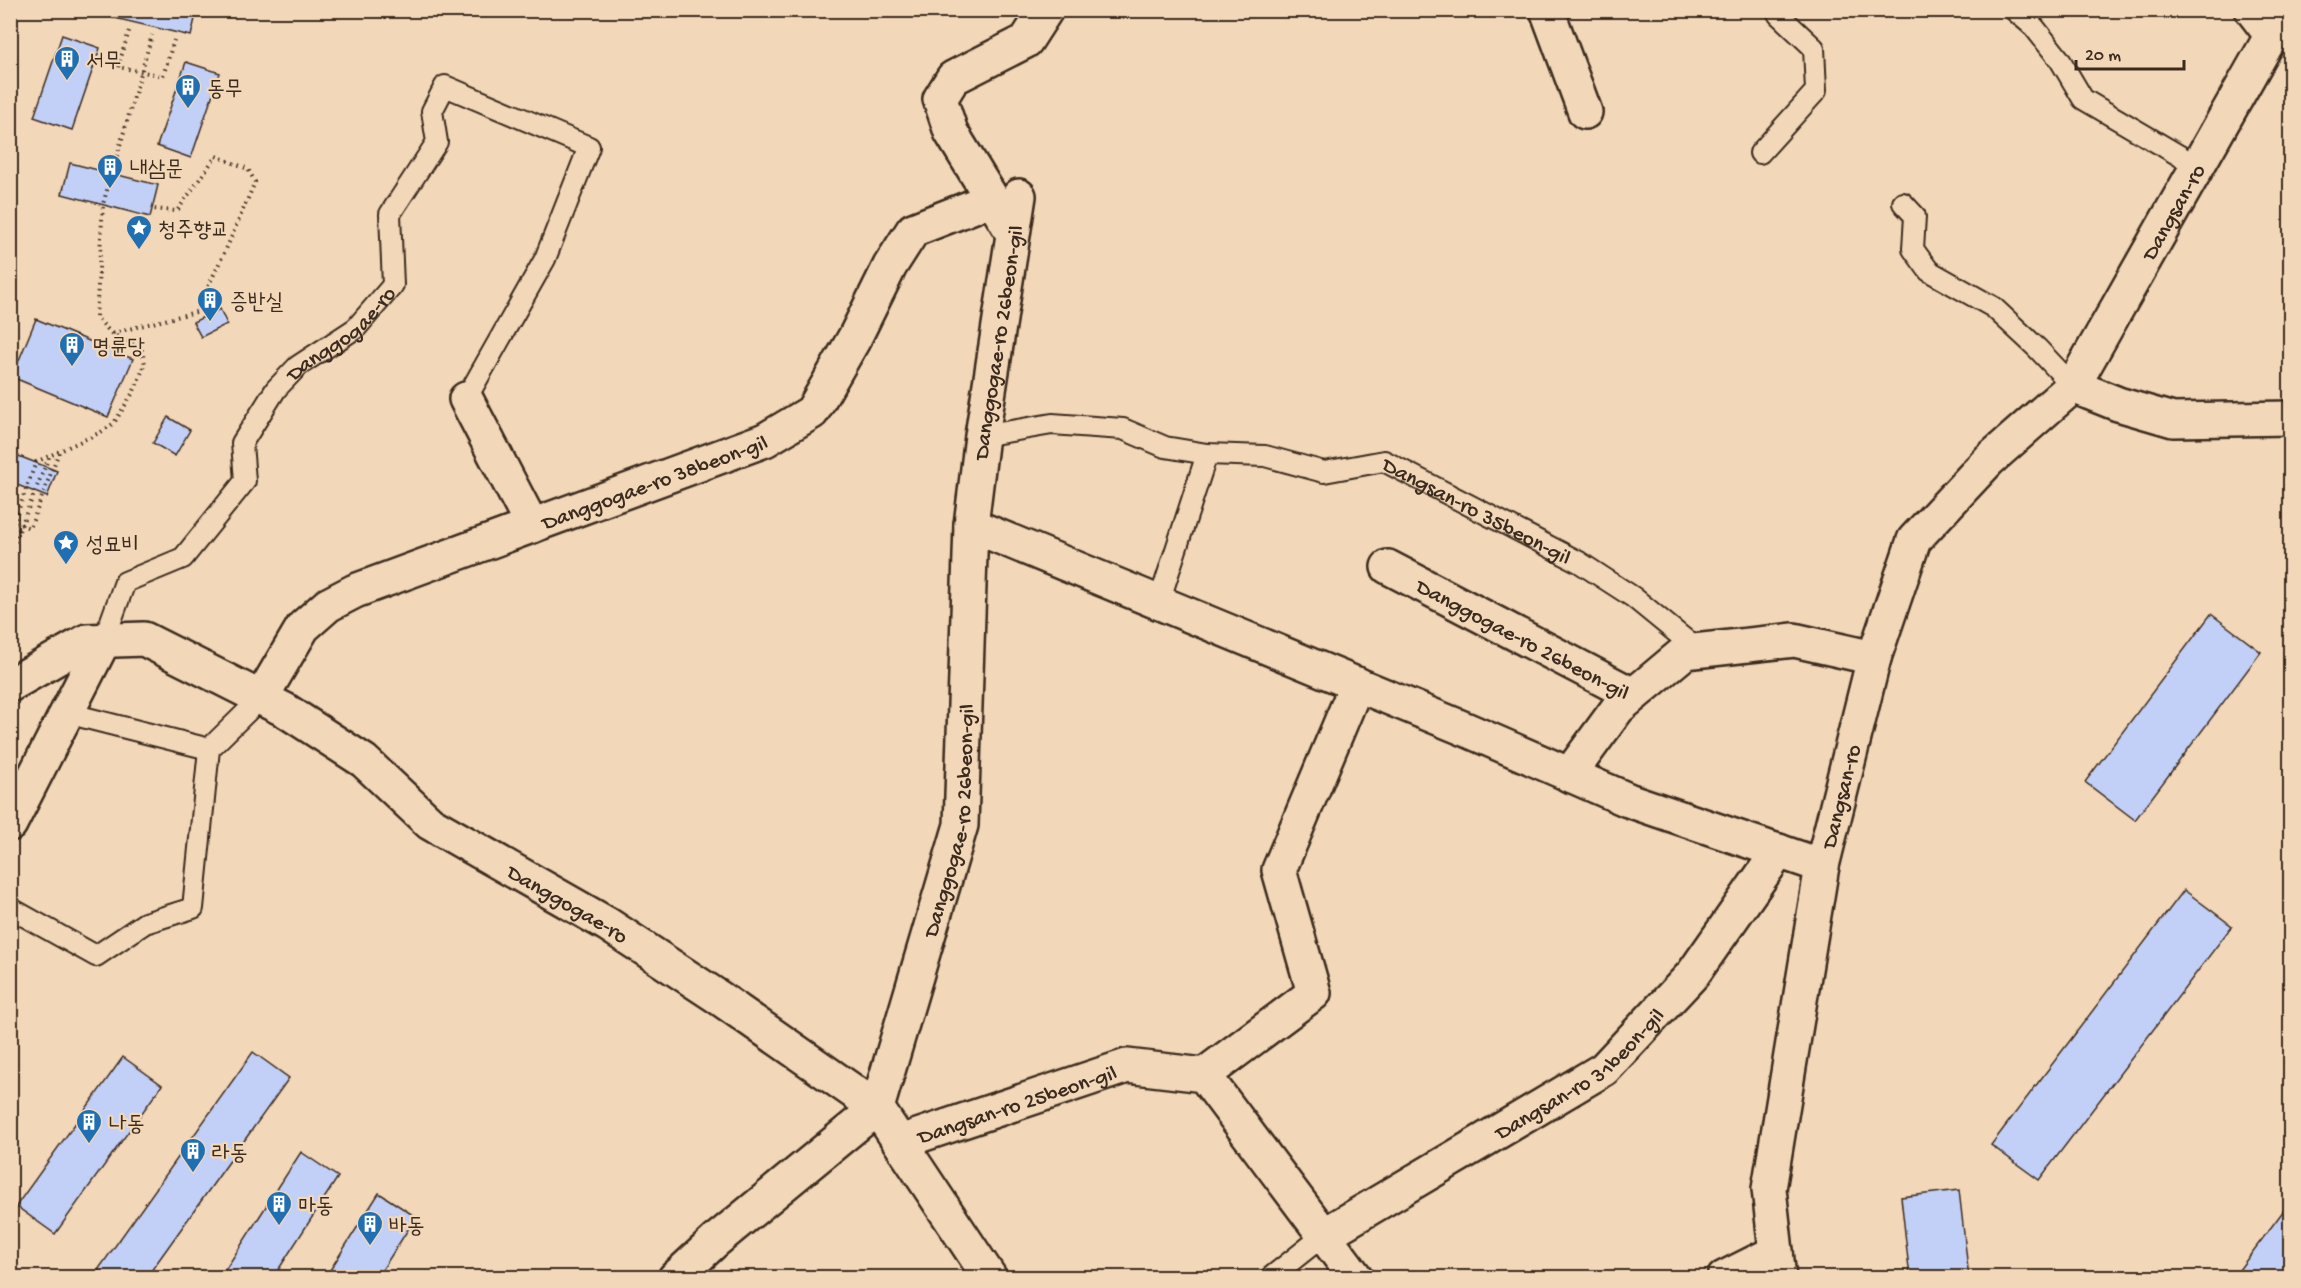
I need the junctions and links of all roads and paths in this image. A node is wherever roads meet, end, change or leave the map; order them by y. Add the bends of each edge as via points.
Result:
1 (1046, 10) edge
2 (1547, 10) edge
3 (1776, 10) edge
4 (2014, 10) edge
5 (2252, 10) edge
6 (2279, 23) edge
7 (129, 30) dead end
8 (152, 34) dead end
9 (174, 40) dead end
10 (141, 72) junction
11 (1585, 112) dead end
12 (1760, 153) dead end
13 (2197, 166) junction
14 (1005, 198) junction
15 (1903, 203) dead end
16 (152, 208) dead end
17 (112, 334) junction
18 (2073, 386) junction
19 (466, 399) joint
20 (2290, 418) edge
21 (982, 436) junction
22 (59, 452) junction
23 (1207, 454) junction
24 (49, 457) junction
25 (22, 525) junction
26 (971, 525) junction
27 (532, 526) junction
28 (10, 553) edge
29 (1388, 567) dead end
30 (1159, 602) junction
31 (104, 640) junction
32 (1692, 651) junction
33 (1874, 658) junction
34 (1357, 684) junction
35 (10, 685) edge
36 (1633, 695) junction
37 (261, 698) junction
38 (67, 713) junction
39 (209, 749) junction
40 (1569, 774) junction
41 (10, 824) edge
42 (1779, 851) junction
43 (1822, 866) junction
44 (10, 908) edge
45 (1204, 1074) junction
46 (877, 1108) junction
47 (900, 1142) junction
48 (1324, 1235) junction
49 (1777, 1265) edge
50 (675, 1278) edge
51 (990, 1278) edge
52 (1270, 1278) edge
53 (1356, 1278) edge
54 (1724, 1278) edge

1 - 14 street via 1026,41 953,78 940,99 951,132
2 - 11 street
3 - 12 lane via 1814,48 1816,91
4 - 13 lane via 2034,27 2060,60 2083,99
5 - 6 street, Dangsan-ro
6 - 13 street, Dangsan-ro
7 - 10 path via 117,67
8 - 10 path
9 - 10 path via 163,75
10 - 17 path via 104,204 96,317
13 - 18 street, Dangsan-ro
14 - 21 street, Danggogae-ro 26beon-gil via 1013,232
14 - 27 street, Danggogae-ro 38beon-gil via 913,230 812,412 765,440
15 - 18 lane via 1915,216 1913,249 1929,271 1993,307
16 - 17 path via 177,211 216,156 248,169 255,182 196,312
17 - 22 path via 141,347 145,364 134,391 114,423
18 - 20 street via 2173,420
18 - 33 street, Dangsan-ro via 1989,460 1914,540
19 - 27 street
19 - 31 lane, Danggogae-ro via 545,259 589,147 445,86 432,111 437,142 390,214 393,285 356,328 298,366 276,389 242,443 245,481 183,558 125,582
21 - 23 lane, Dangsan-ro 35beon-gil via 1052,424 1123,429 1166,447
21 - 26 street, Danggogae-ro 26beon-gil
22 - 24 path
22 - 25 path via 30,528
23 - 30 lane
23 - 32 lane, Dangsan-ro 35beon-gil via 1265,456 1324,472 1384,461 1579,562 1633,597
24 - 25 path
24 - 25 path via 36,462 14,522
25 - 28 path
26 - 30 street
26 - 46 street, Danggogae-ro 26beon-gil via 961,825
27 - 37 street, Danggogae-ro 38beon-gil via 328,604 303,627
29 - 36 street, Danggogae-ro 26beon-gil
30 - 34 street
31 - 35 street, Danggogae-ro via 87,641
31 - 37 street, Danggogae-ro via 144,639
31 - 38 street
32 - 33 street via 1794,640
32 - 36 street
33 - 43 street, Dangsan-ro
34 - 40 street
34 - 45 street via 1279,870 1314,993
36 - 40 street, Danggogae-ro 26beon-gil via 1618,708
37 - 39 lane
37 - 46 street, Danggogae-ro via 364,761 430,823 607,924
38 - 39 lane
38 - 41 street
39 - 44 lane via 193,908 145,923 96,956
40 - 42 street via 1628,800
42 - 43 street
42 - 48 street, Dangsan-ro 31beon-gil via 1694,974 1604,1068
43 - 49 street, Dangsan-ro via 1769,1189
45 - 47 street, Dangsan-ro 25beon-gil via 1127,1066
45 - 48 street
46 - 47 street, Danggogae-ro
46 - 50 street
47 - 51 street, Danggogae-ro
48 - 52 lane
48 - 53 street
49 - 54 street

